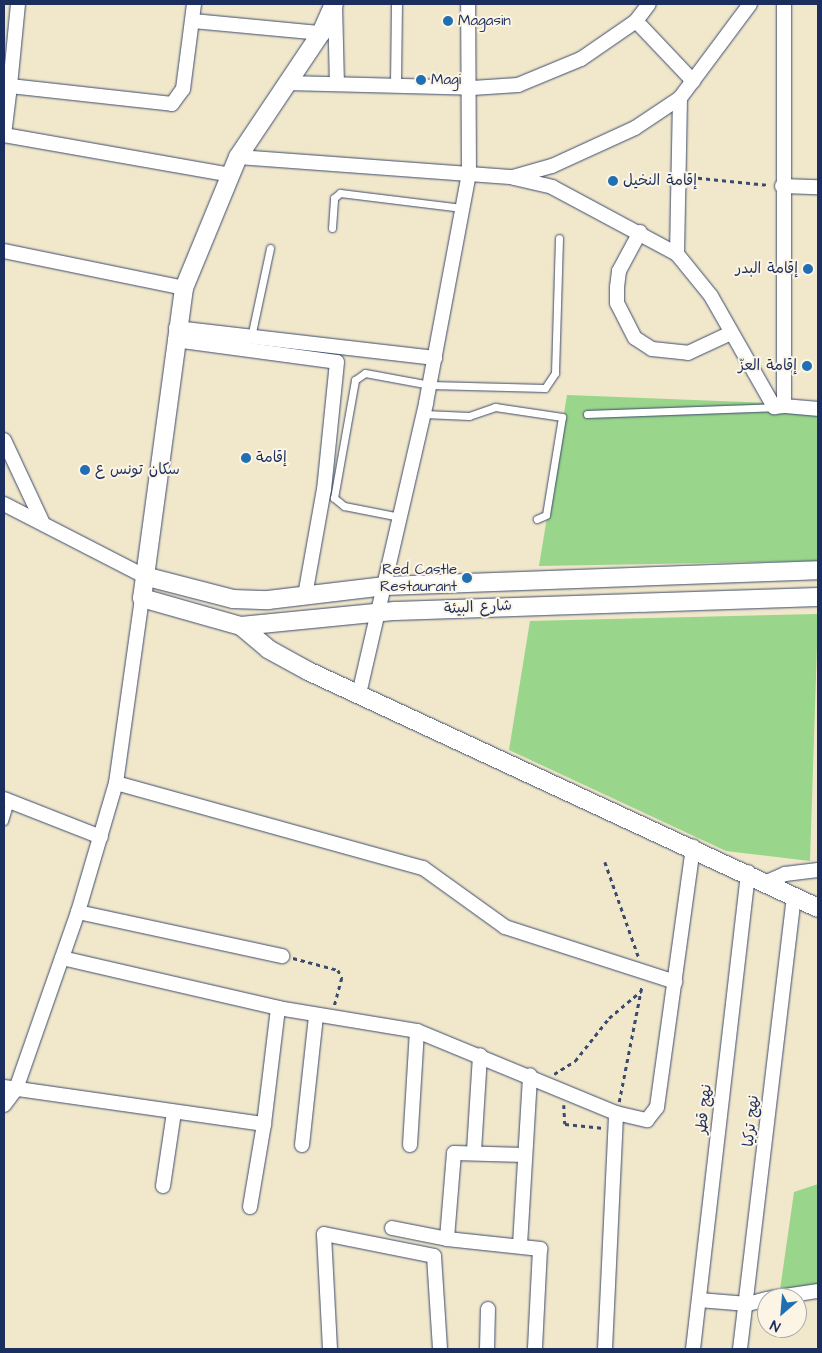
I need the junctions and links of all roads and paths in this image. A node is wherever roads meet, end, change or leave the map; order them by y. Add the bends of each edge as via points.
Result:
1 (18, 4) edge
2 (194, 4) edge
3 (335, 4) edge
4 (397, 4) edge
5 (468, 4) edge
6 (649, 4) edge
7 (750, 4) edge
8 (784, 4) edge
9 (193, 21) junction
10 (636, 21) junction
11 (321, 33) junction
12 (693, 81) junction
13 (287, 82) junction
14 (336, 84) junction
15 (396, 85) junction
16 (10, 86) junction
17 (472, 88) junction
18 (680, 98) junction
19 (4, 135) edge
20 (238, 157) junction
21 (469, 173) junction
22 (230, 175) junction
23 (681, 176) junction
24 (513, 177) junction
25 (782, 186) junction
26 (818, 187) edge
27 (462, 208) junction
28 (332, 228) dead end
29 (640, 232) junction
30 (559, 238) dead end
31 (270, 248) dead end
32 (4, 251) edge
33 (677, 254) junction
34 (184, 288) junction
35 (731, 333) junction
36 (175, 334) junction
37 (251, 338) junction
38 (435, 358) junction
39 (430, 385) junction
40 (779, 406) junction
41 (818, 409) edge
42 (424, 414) junction
43 (587, 414) dead end
44 (4, 440) edge
45 (4, 504) edge
46 (400, 517) junction
47 (537, 519) dead end
48 (42, 521) junction
49 (818, 570) edge
50 (144, 576) junction
51 (385, 586) junction
52 (305, 596) junction
53 (818, 597) edge
54 (142, 598) junction
55 (380, 612) junction
56 (241, 626) junction
57 (359, 694) junction
58 (116, 783) junction
59 (7, 800) edge
60 (4, 821) edge
61 (101, 837) junction
62 (693, 846) junction
63 (605, 862) dead end
64 (818, 869) edge
65 (748, 872) junction
66 (767, 882) junction
67 (794, 896) junction
68 (818, 908) edge
69 (78, 912) junction
70 (282, 956) joint
71 (62, 958) junction
72 (644, 971) junction
73 (675, 982) junction
74 (641, 991) junction
75 (278, 1008) junction
76 (316, 1016) junction
77 (331, 1019) junction
78 (417, 1031) junction
79 (480, 1055) junction
80 (536, 1078) junction
81 (10, 1088) edge
82 (564, 1091) junction
83 (4, 1105) edge
84 (174, 1112) junction
85 (616, 1114) junction
86 (264, 1124) junction
87 (614, 1128) junction
88 (410, 1144) dead end
89 (302, 1145) dead end
90 (474, 1151) junction
91 (524, 1155) junction
92 (163, 1186) dead end
93 (250, 1207) dead end
94 (392, 1228) dead end
95 (447, 1239) junction
96 (520, 1245) junction
97 (699, 1300) junction
98 (757, 1302) edge
99 (748, 1304) junction
100 (488, 1309) dead end
101 (330, 1349) edge
102 (440, 1349) edge
103 (487, 1349) edge
104 (535, 1349) edge
105 (605, 1349) edge
106 (693, 1349) edge
107 (740, 1349) edge

1 - 16 street
2 - 9 street
3 - 11 street
3 - 14 street
4 - 15 street
5 - 17 street
6 - 10 street
7 - 12 street
8 - 25 street
9 - 11 street
9 - 16 street via 183,89 172,104
10 - 12 street
10 - 17 street via 582,59 558,69 518,85
11 - 13 street
12 - 18 street
13 - 14 street
13 - 20 street
14 - 15 street
15 - 17 street
16 - 19 street
17 - 21 street
18 - 23 street
18 - 24 street via 592,149
19 - 22 street
20 - 21 street
20 - 22 street
21 - 24 street
21 - 27 street
22 - 34 street
23 - 25 path
23 - 33 street
24 - 29 street via 552,187
25 - 26 street
25 - 40 street
27 - 28 lane via 340,193 334,198
27 - 38 street
29 - 33 street
29 - 35 street via 619,271 617,287 617,303 634,338 652,349 688,353
30 - 39 lane via 556,373 551,383 545,388
31 - 37 lane
32 - 34 street
33 - 35 street via 711,296
34 - 36 street
35 - 40 street
36 - 37 street
36 - 50 street
36 - 52 street via 337,362 324,489
37 - 38 street
38 - 39 street
39 - 42 street
39 - 46 lane via 364,372 355,380 334,498 344,506
40 - 41 street
40 - 43 lane
42 - 46 street
42 - 47 lane via 468,416 495,407 562,417 546,515
44 - 48 street
45 - 48 street
46 - 51 street
48 - 50 street
49 - 51 street, شارع البيئة
50 - 52 street, شارع البيئة via 233,599
50 - 54 street
51 - 52 street, شارع البيئة
51 - 55 street
53 - 55 street, شارع البيئة
54 - 56 street, شارع البيئة
54 - 58 street
55 - 56 street, شارع البيئة
55 - 57 street
56 - 57 street via 268,649
57 - 62 street
58 - 61 street
58 - 72 street via 423,868 505,927
59 - 60 lane
59 - 61 street
61 - 69 street
62 - 65 street
62 - 73 street
63 - 72 path
64 - 66 street via 785,874
65 - 66 street
65 - 97 street, نهج قطر
66 - 67 street
67 - 68 street
67 - 99 street, نهج تركيا
69 - 70 street
69 - 71 street
70 - 77 path via 338,970 342,978
71 - 75 street
71 - 81 street
72 - 73 street
72 - 74 path
73 - 85 street via 657,1107 647,1120
74 - 80 path via 609,1018 575,1061
74 - 85 path
75 - 76 street
75 - 86 street
76 - 77 street
76 - 89 street
77 - 78 street
78 - 79 street
78 - 88 street
79 - 80 street
79 - 90 street
80 - 82 street
80 - 91 street
81 - 83 street
81 - 84 street
82 - 85 street
82 - 87 path via 563,1122
84 - 86 street
84 - 92 street
85 - 87 street
86 - 93 street
87 - 105 street
90 - 91 street
90 - 95 street via 457,1151 453,1157
91 - 96 street
94 - 95 street
95 - 96 street
96 - 104 street via 540,1250
97 - 99 street
97 - 106 street, نهج قطر
98 - 99 street
99 - 107 street, نهج تركيا
100 - 103 street
101 - 102 street via 324,1234 434,1256

